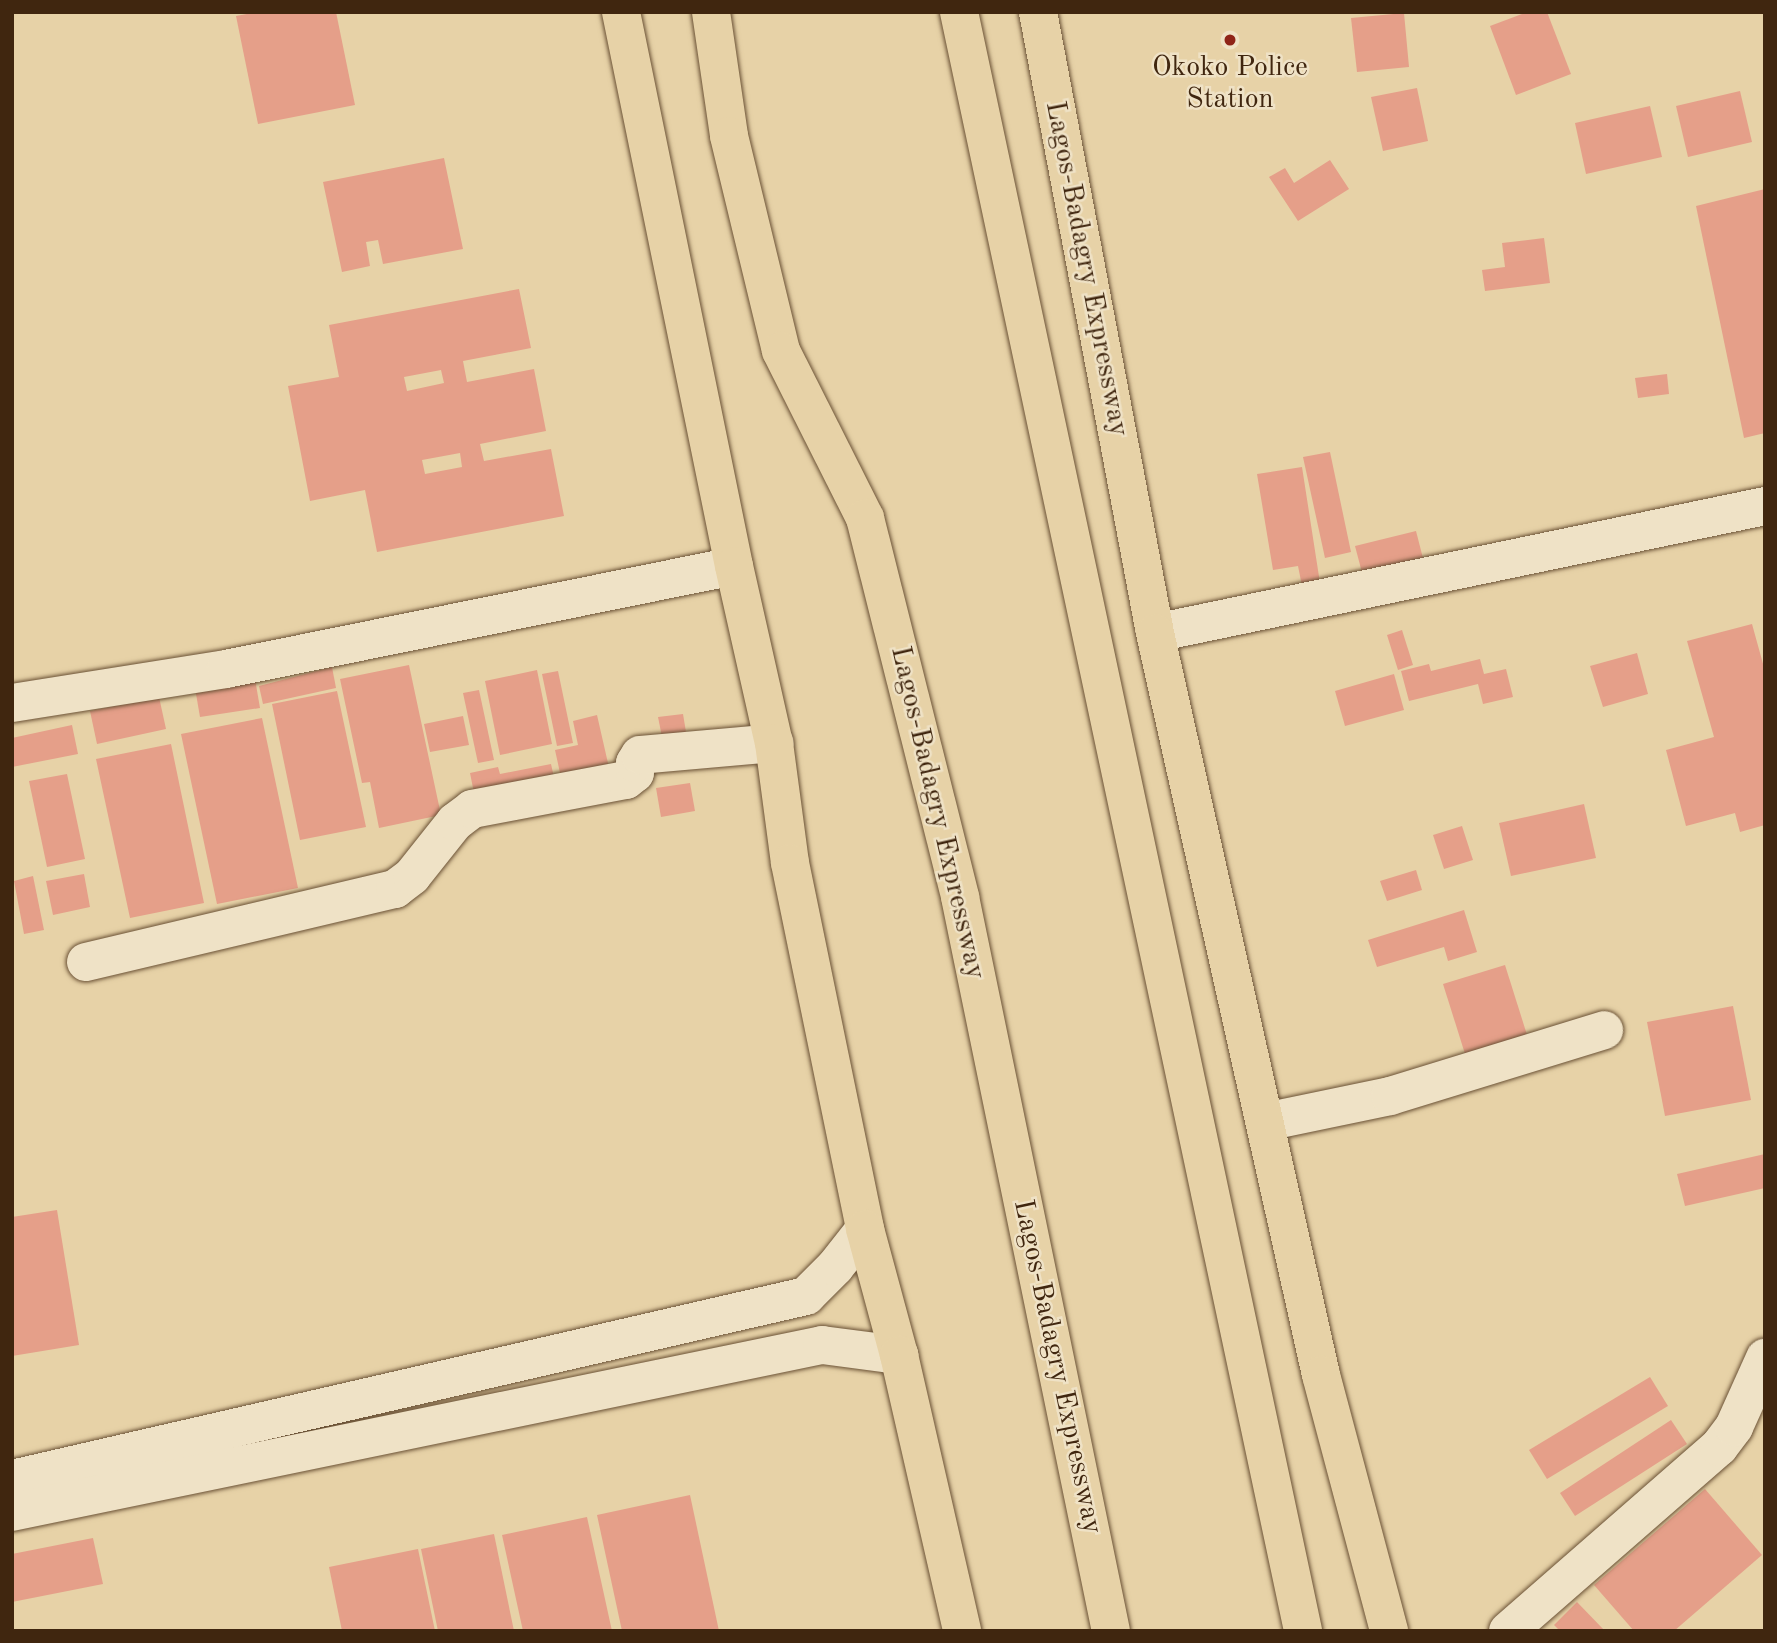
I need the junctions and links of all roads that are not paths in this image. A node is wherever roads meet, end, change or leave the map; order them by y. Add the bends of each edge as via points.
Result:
1 (621, 12) edge
2 (711, 12) edge
3 (959, 12) edge
4 (1038, 12) edge
5 (1765, 506) edge
6 (734, 566) junction
7 (1155, 633) junction
8 (12, 703) edge
9 (774, 743) junction
10 (86, 962) dead end
11 (1604, 1030) dead end
12 (1265, 1122) junction
13 (865, 1229) junction
14 (899, 1355) junction
15 (1765, 1358) edge
16 (12, 1479) edge
17 (12, 1512) edge
18 (962, 1631) edge
19 (1111, 1631) edge
20 (1303, 1631) edge
21 (1389, 1631) edge
22 (1508, 1631) edge

1 - 6 main road
2 - 19 main road, Lagos-Badagry Expressway via 730,136 781,351 865,519 953,870
3 - 20 main road
4 - 7 main road, Lagos-Badagry Expressway
5 - 7 street
6 - 8 street via 226,670
6 - 9 main road
7 - 12 main road, Lagos-Badagry Expressway
9 - 10 street via 640,755 635,773 626,780 472,809 395,889
9 - 13 main road via 790,863
11 - 12 street via 1390,1096
12 - 21 main road, Lagos-Badagry Expressway via 1321,1375
13 - 14 main road
13 - 16 street via 806,1296
14 - 17 street via 822,1345
14 - 18 main road
15 - 22 street via 1734,1427 1719,1447

